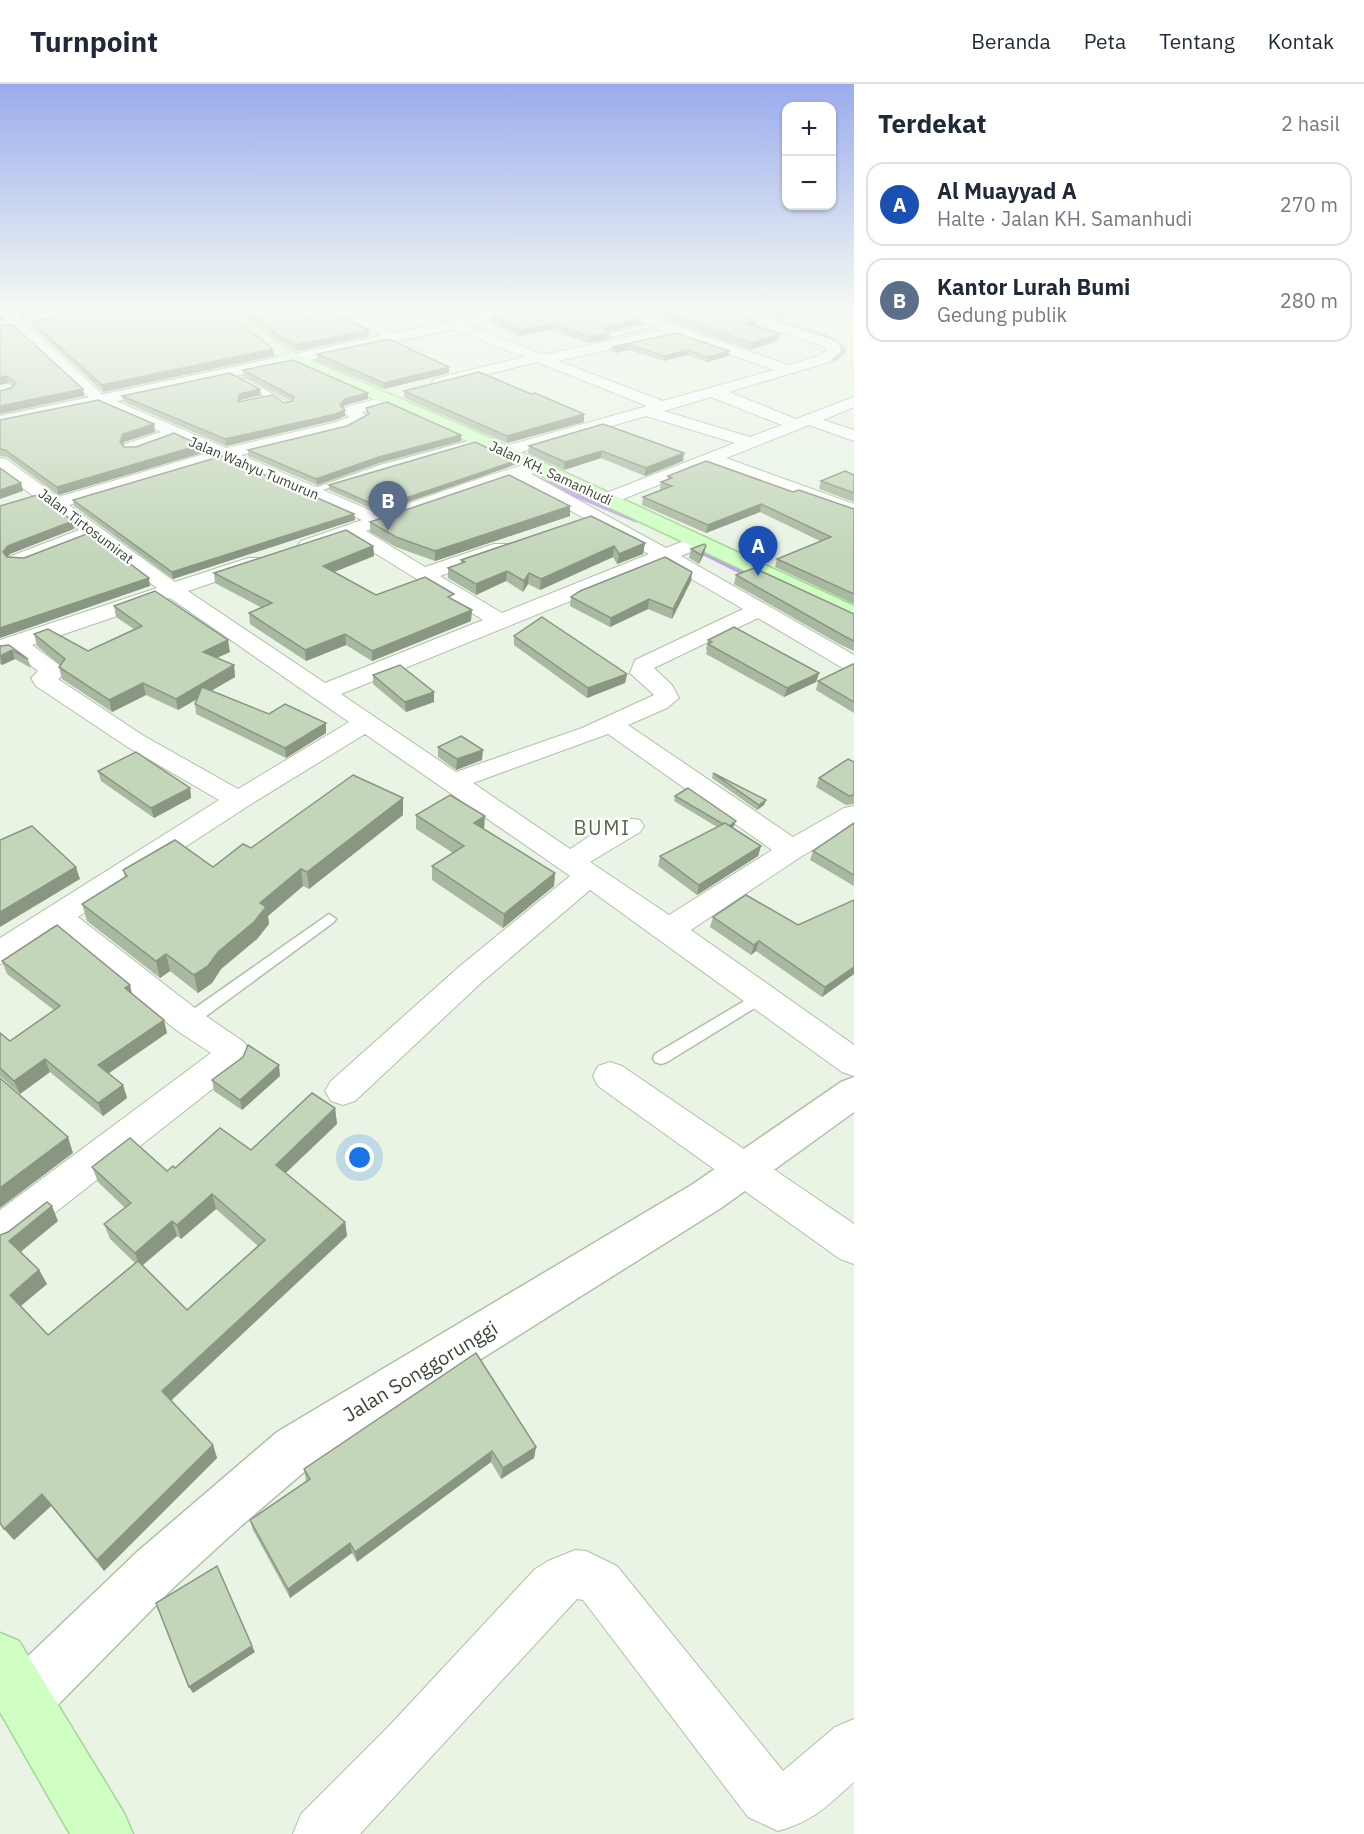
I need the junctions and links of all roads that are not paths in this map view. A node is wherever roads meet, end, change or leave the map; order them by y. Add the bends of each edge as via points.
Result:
1 (87, 388) edge
2 (155, 388) edge
3 (256, 388) edge
4 (372, 388) edge
5 (603, 388) edge
6 (736, 388) edge
7 (717, 394) junction
8 (393, 396) junction
9 (273, 397) junction
10 (99, 399) junction
11 (263, 399) edge
12 (289, 405) edge
13 (852, 405) edge
14 (655, 411) junction
15 (0, 421) edge
16 (803, 423) junction
17 (174, 434) junction
18 (854, 436) edge
19 (480, 440) junction
20 (752, 443) junction
21 (131, 448) edge
22 (504, 452) junction
23 (222, 454) junction
24 (710, 458) junction
25 (0, 463) edge
26 (524, 470) junction
27 (310, 491) junction
28 (49, 498) junction
29 (21, 500) edge
30 (614, 503) junction
31 (854, 510) edge
32 (594, 516) junction
33 (377, 520) junction
34 (566, 525) edge
35 (350, 530) junction
36 (93, 531) junction
37 (524, 540) edge
38 (684, 547) junction
39 (18, 560) edge
40 (422, 575) junction
41 (171, 589) junction
42 (759, 610) junction
43 (854, 615) edge
44 (501, 622) junction
45 (8, 645) edge
46 (854, 665) edge
47 (322, 693) junction
48 (365, 723) junction
49 (611, 725) junction
50 (452, 782) junction
51 (238, 800) junction
52 (854, 814) edge
53 (630, 826) dead end
54 (792, 850) junction
55 (579, 869) junction
56 (58, 917) junction
57 (329, 919) dead end
58 (669, 930) junction
59 (0, 953) edge
60 (761, 997) junction
61 (188, 1021) junction
62 (661, 1058) dead end
63 (854, 1063) edge
64 (610, 1076) dead end
65 (343, 1091) dead end
66 (854, 1092) edge
67 (744, 1170) junction
68 (0, 1233) edge
69 (854, 1246) edge
70 (12, 1680) edge
71 (854, 1746) edge
72 (103, 1834) edge
73 (321, 1834) edge

1 - 10 street, Jalan Wahyu Tumurun
2 - 10 street
3 - 9 lane
4 - 8 main road, Jalan KH. Samanhudi
5 - 14 street
6 - 7 street
7 - 14 street
7 - 16 street
8 - 19 main road, Jalan KH. Samanhudi
8 - 23 street via 352,410 360,418 342,426
9 - 11 lane
9 - 12 lane
10 - 15 street
10 - 17 street, Jalan Wahyu Tumurun
13 - 16 street
14 - 20 street
14 - 22 street
16 - 18 street
16 - 20 street
17 - 21 street
17 - 23 street, Jalan Wahyu Tumurun
19 - 22 main road, Jalan KH. Samanhudi
19 - 27 lane
20 - 24 street
22 - 26 main road, Jalan KH. Samanhudi
23 - 27 street, Jalan Wahyu Tumurun
23 - 28 street
24 - 30 street
24 - 31 street
25 - 28 street, Jalan Tirtosumirat
26 - 30 main road, Jalan KH. Samanhudi
26 - 32 street
26 - 33 street
27 - 33 street, Jalan Wahyu Tumurun
28 - 29 street
28 - 36 street, Jalan Tirtosumirat
30 - 32 street
30 - 38 main road, Jalan KH. Samanhudi
32 - 34 street
32 - 38 street
33 - 35 street
35 - 40 street
35 - 41 street
36 - 39 street
36 - 41 street, Jalan Tirtosumirat
37 - 40 street
38 - 42 street
38 - 43 main road, Jalan KH. Samanhudi
38 - 44 street
40 - 44 street
41 - 45 street
41 - 47 street, Jalan Tirtosumirat
42 - 46 street
42 - 49 street via 643,665 642,673 661,686 667,698
44 - 47 street
45 - 51 street via 54,672 44,681 135,741
47 - 48 street, Jalan Tirtosumirat
48 - 50 street, Jalan Tirtosumirat
48 - 51 street
49 - 50 street
49 - 54 street
50 - 55 street, Jalan Tirtosumirat
51 - 56 street
52 - 54 street
53 - 55 street
54 - 58 street
55 - 58 street, Jalan Tirtosumirat
55 - 65 street
56 - 59 street
56 - 61 street
57 - 61 lane
58 - 60 street, Jalan Tirtosumirat
60 - 62 lane
60 - 63 street, Jalan Tirtosumirat
61 - 68 street via 226,1046 232,1051 231,1056
64 - 67 street
66 - 67 street, Jalan Songgorunggi
67 - 69 street
67 - 70 street, Jalan Songgorunggi via 652,1232 294,1449 105,1618
70 - 72 main road
71 - 73 street via 793,1799 778,1803 768,1797 600,1583 577,1574 565,1577 553,1587

